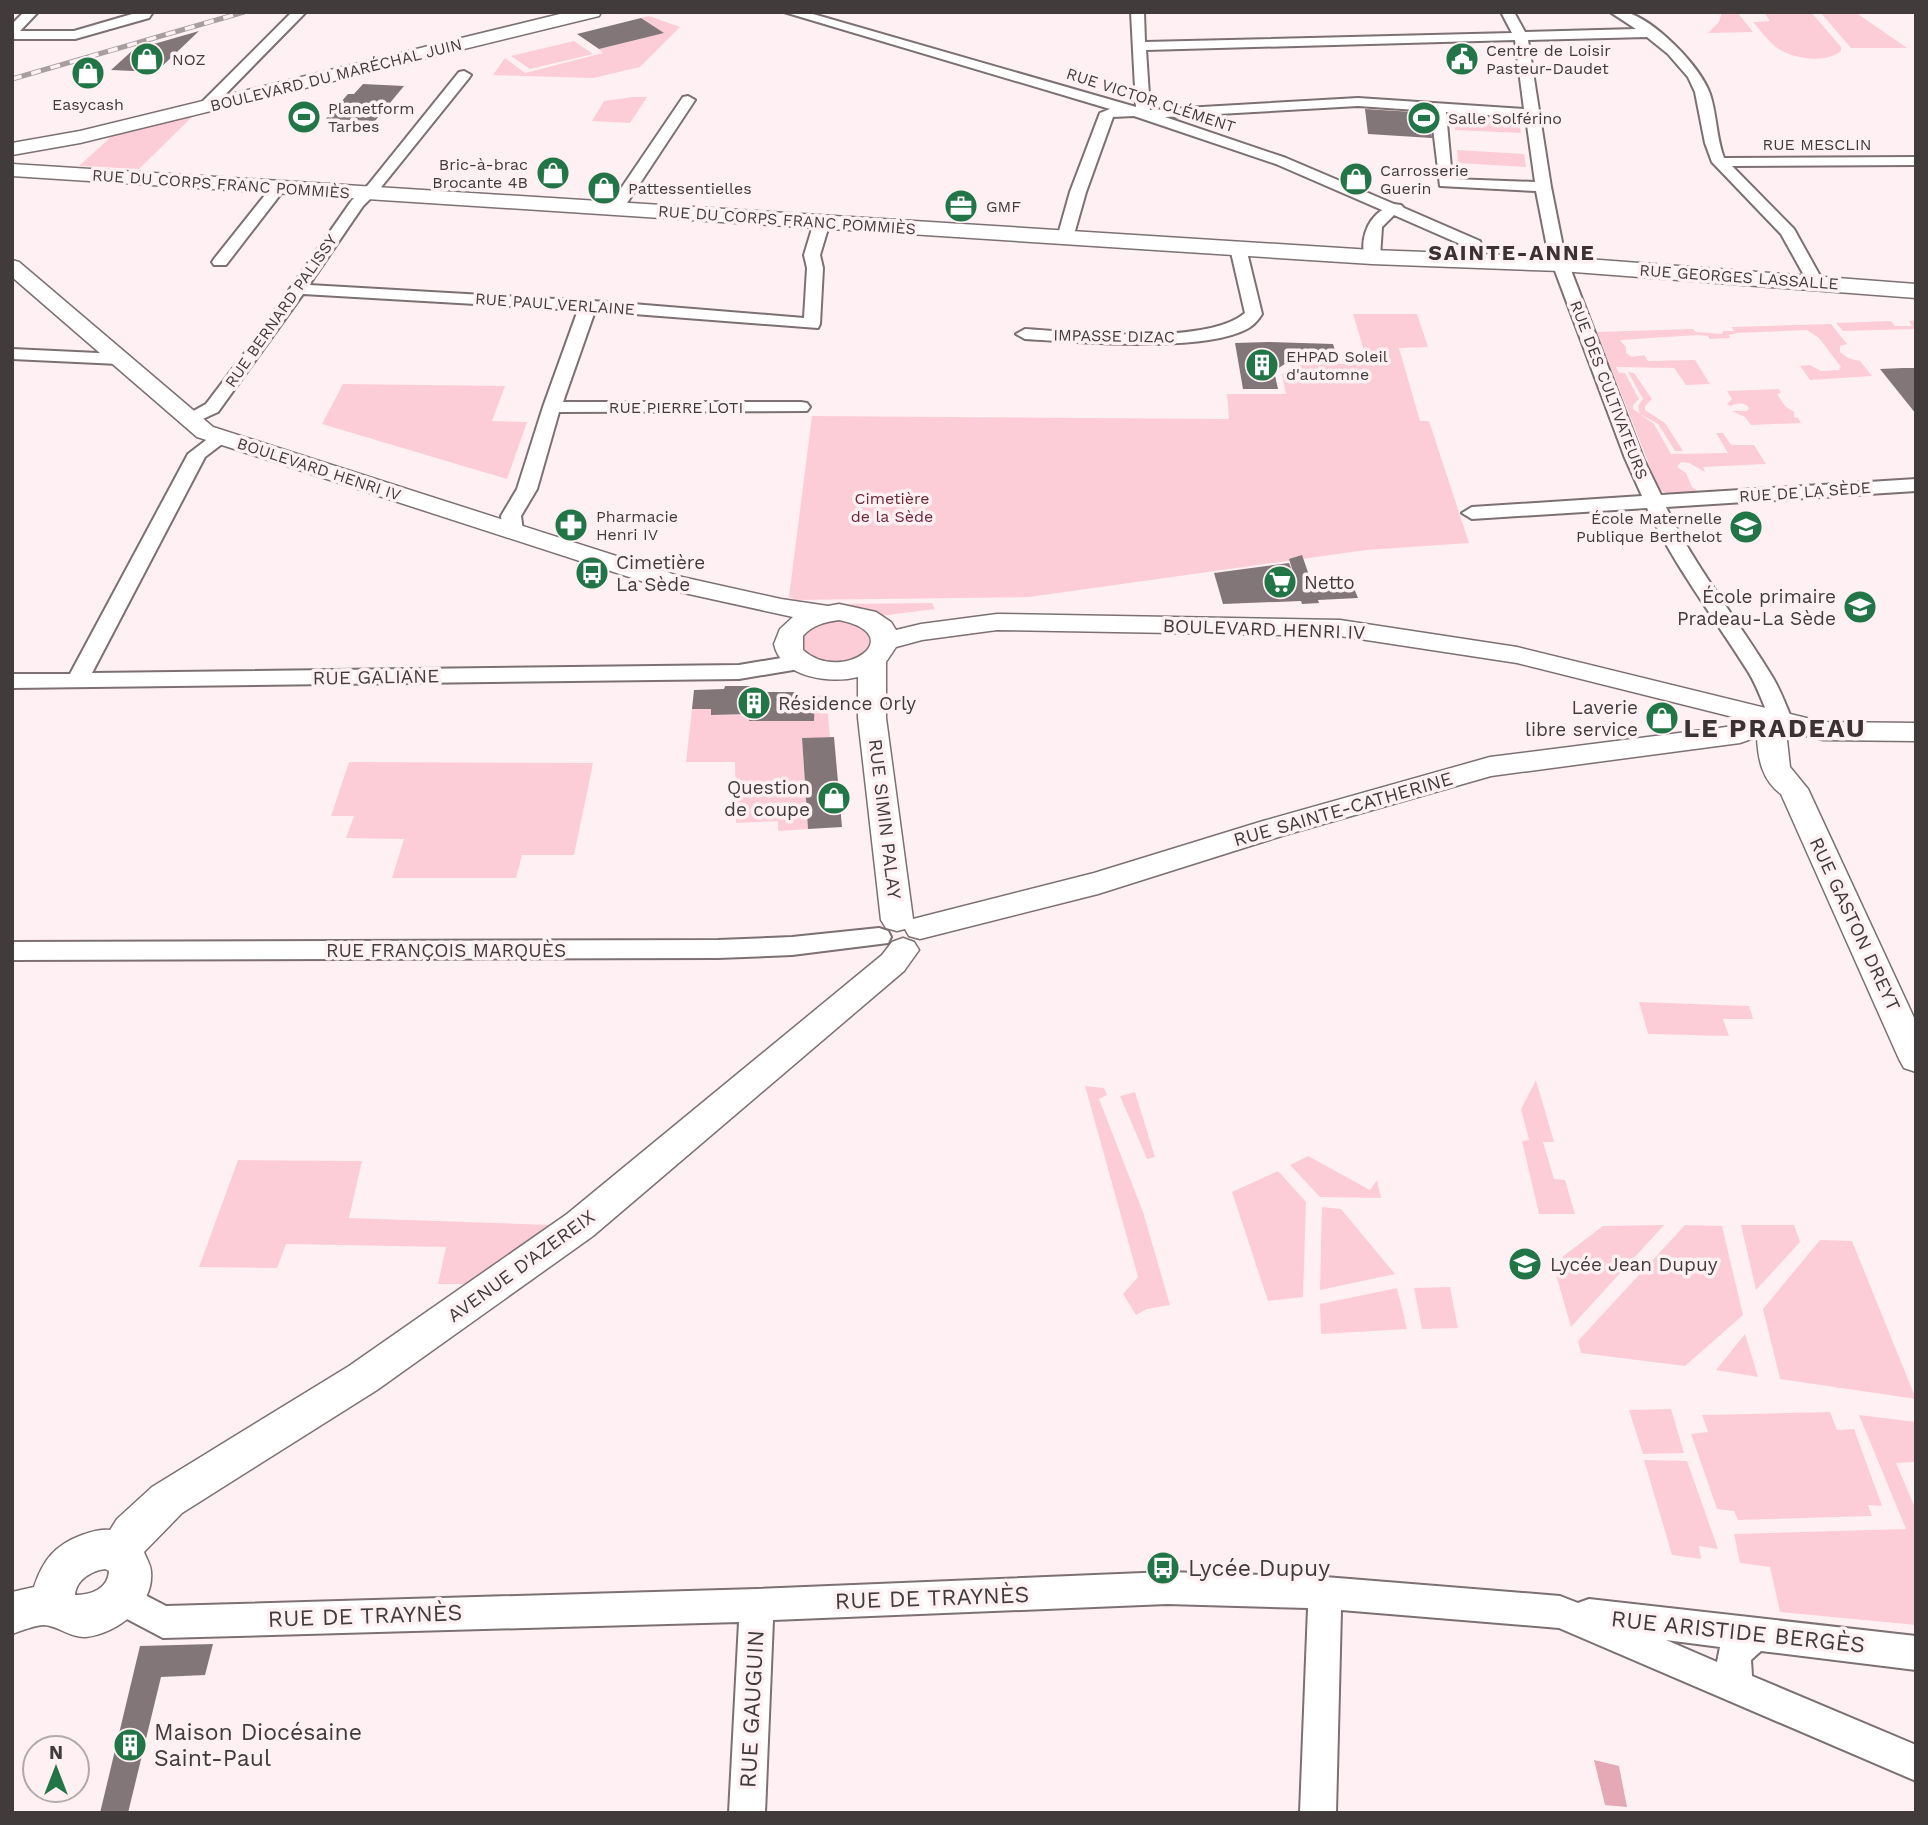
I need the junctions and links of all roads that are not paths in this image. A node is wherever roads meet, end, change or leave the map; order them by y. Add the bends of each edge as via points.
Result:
1 (147, 12) edge
2 (300, 12) edge
3 (592, 12) edge
4 (790, 12) edge
5 (1137, 12) edge
6 (1507, 12) edge
7 (1616, 12) edge
8 (23, 15) edge
9 (12, 33) edge
10 (1651, 33) junction
11 (1521, 37) junction
12 (1139, 46) junction
13 (464, 75) dead end
14 (688, 100) dead end
15 (206, 106) junction
16 (1438, 108) junction
17 (1139, 113) junction
18 (1531, 114) junction
19 (80, 137) junction
20 (12, 149) edge
21 (37, 151) junction
22 (12, 159) edge
23 (1916, 161) edge
24 (1719, 162) junction
25 (12, 170) edge
26 (47, 172) junction
27 (1543, 187) junction
28 (278, 188) junction
29 (365, 193) junction
30 (1396, 208) junction
31 (615, 209) junction
32 (822, 222) junction
33 (1065, 238) junction
34 (1238, 248) junction
35 (1373, 257) junction
36 (1478, 261) junction
37 (220, 262) dead end
38 (1561, 264) junction
39 (12, 267) edge
40 (1816, 283) junction
41 (298, 289) junction
42 (1916, 291) edge
43 (588, 306) junction
44 (1025, 334) dead end
45 (12, 354) edge
46 (118, 359) junction
47 (552, 407) junction
48 (801, 407) dead end
49 (188, 419) junction
50 (221, 438) junction
51 (1916, 485) edge
52 (1652, 502) junction
53 (1472, 513) dead end
54 (513, 531) junction
55 (675, 583) junction
56 (825, 614) junction
57 (878, 642) junction
58 (792, 647) junction
59 (838, 672) junction
60 (12, 681) edge
61 (77, 681) junction
62 (872, 718) junction
63 (1773, 720) junction
64 (1916, 732) edge
65 (1916, 746) edge
66 (900, 934) junction
67 (12, 951) edge
68 (1916, 1059) edge
69 (118, 1553) junction
70 (1325, 1593) junction
71 (120, 1598) junction
72 (55, 1602) junction
73 (757, 1605) junction
74 (1560, 1612) junction
75 (12, 1613) edge
76 (1755, 1634) junction
77 (1916, 1653) edge
78 (1735, 1686) junction
79 (1916, 1763) edge
80 (747, 1813) edge
81 (1318, 1813) edge

1 - 9 street via 75,35
2 - 15 street
3 - 15 main road, BOULEVARD DU MARÉCHAL JUIN
4 - 17 street, RUE VICTOR CLÉMENT
5 - 12 street
6 - 11 street
7 - 10 street
8 - 9 street
10 - 11 street
10 - 24 street via 1680,57 1701,93
11 - 12 street
11 - 18 street, RUE DES CULTIVATEURS
12 - 17 street
13 - 29 street, RUE BERNARD PALISSY
14 - 31 street
15 - 19 main road, BOULEVARD DU MARÉCHAL JUIN
16 - 17 street via 1358,102
16 - 18 street
16 - 27 street via 1446,183
17 - 30 street, RUE VICTOR CLÉMENT via 1281,161
17 - 33 street via 1107,113
18 - 27 street, RUE DES CULTIVATEURS
19 - 20 main road, BOULEVARD DU MARÉCHAL JUIN
19 - 21 main road, BOULEVARD DU MARÉCHAL JUIN
21 - 22 main road, BOULEVARD DU MARÉCHAL JUIN
21 - 26 main road via 30,161
23 - 24 street, RUE MESCLIN
24 - 40 street via 1788,232
25 - 26 main road, RUE DU CORPS FRANC POMMIÈS
26 - 28 main road, RUE DU CORPS FRANC POMMIÈS
27 - 38 street, RUE DES CULTIVATEURS
28 - 29 main road, RUE DU CORPS FRANC POMMIÈS
28 - 37 street
29 - 31 main road, RUE DU CORPS FRANC POMMIÈS
29 - 41 street, RUE BERNARD PALISSY
30 - 35 street via 1376,221
30 - 36 street, RUE VICTOR CLÉMENT via 1475,244
31 - 32 main road, RUE DU CORPS FRANC POMMIÈS
32 - 33 main road, RUE DU CORPS FRANC POMMIÈS
32 - 43 street, RUE PAUL VERLAINE via 812,255 812,324
33 - 34 main road, RUE DU CORPS FRANC POMMIÈS
34 - 35 main road, RUE DU CORPS FRANC POMMIÈS
34 - 44 street, IMPASSE DIZAC via 1254,314 1248,323 1162,339
35 - 36 main road, RUE DU CORPS FRANC POMMIÈS
36 - 38 main road, RUE DU CORPS FRANC POMMIÈS
38 - 40 main road, RUE GEORGES LASSALLE
38 - 52 street, RUE DES CULTIVATEURS
39 - 46 street, BOULEVARD HENRI IV
40 - 42 main road, RUE GEORGES LASSALLE
41 - 43 street, RUE PAUL VERLAINE
41 - 49 street, RUE BERNARD PALISSY via 212,408
43 - 47 street
45 - 46 street
46 - 49 street, BOULEVARD HENRI IV
47 - 48 street, RUE PIERRE LOTI
47 - 54 street via 527,489 511,516
49 - 50 street, BOULEVARD HENRI IV
50 - 54 street, BOULEVARD HENRI IV
50 - 61 street via 197,454
51 - 52 street, RUE DE LA SÈDE
52 - 53 street, RUE DE LA SÈDE
52 - 63 street, RUE DES CULTIVATEURS via 1699,585 1761,675
54 - 55 street, BOULEVARD HENRI IV
55 - 56 street, BOULEVARD HENRI IV
55 - 58 street, BOULEVARD HENRI IV via 755,616
56 - 57 street via 853,614
56 - 58 street via 802,622
57 - 59 street
57 - 62 street, RUE SIMIN PALAY
57 - 63 street, BOULEVARD HENRI IV via 997,622 1340,628 1517,655 1651,690 1688,705
58 - 59 street via 810,668
58 - 61 street, RUE GALIANE via 739,672
59 - 62 street, RUE SIMIN PALAY via 855,684
60 - 61 street, RUE GALIANE
62 - 66 street, RUE SIMIN PALAY
63 - 64 street via 1823,731
63 - 65 street via 1826,742
63 - 66 street, RUE SAINTE-CATHERINE via 1716,738 1490,767 1098,883
63 - 68 street, RUE GASTON DREYT via 1797,779 1793,789
66 - 67 street, RUE FRANÇOIS MARQUÈS via 718,949
66 - 69 street, AVENUE D'AZEREIX via 893,963 580,1225 363,1378 167,1500
69 - 71 street via 125,1558 130,1578
69 - 72 street via 93,1550 71,1562 56,1582
70 - 73 street, RUE DE TRAYNÈS via 1167,1588
70 - 74 street, RUE DE TRAYNÈS
70 - 81 street
71 - 72 street via 106,1611 79,1618 60,1611
71 - 73 street, RUE DE TRAYNÈS via 163,1622
72 - 75 street
73 - 80 street, RUE GAUGUIN
74 - 76 street, RUE ARISTIDE BERGÈS
74 - 78 street, RUE DE TRAYNÈS
76 - 77 street, RUE ARISTIDE BERGÈS
76 - 78 street via 1734,1653
78 - 79 street, RUE DE TRAYNÈS

